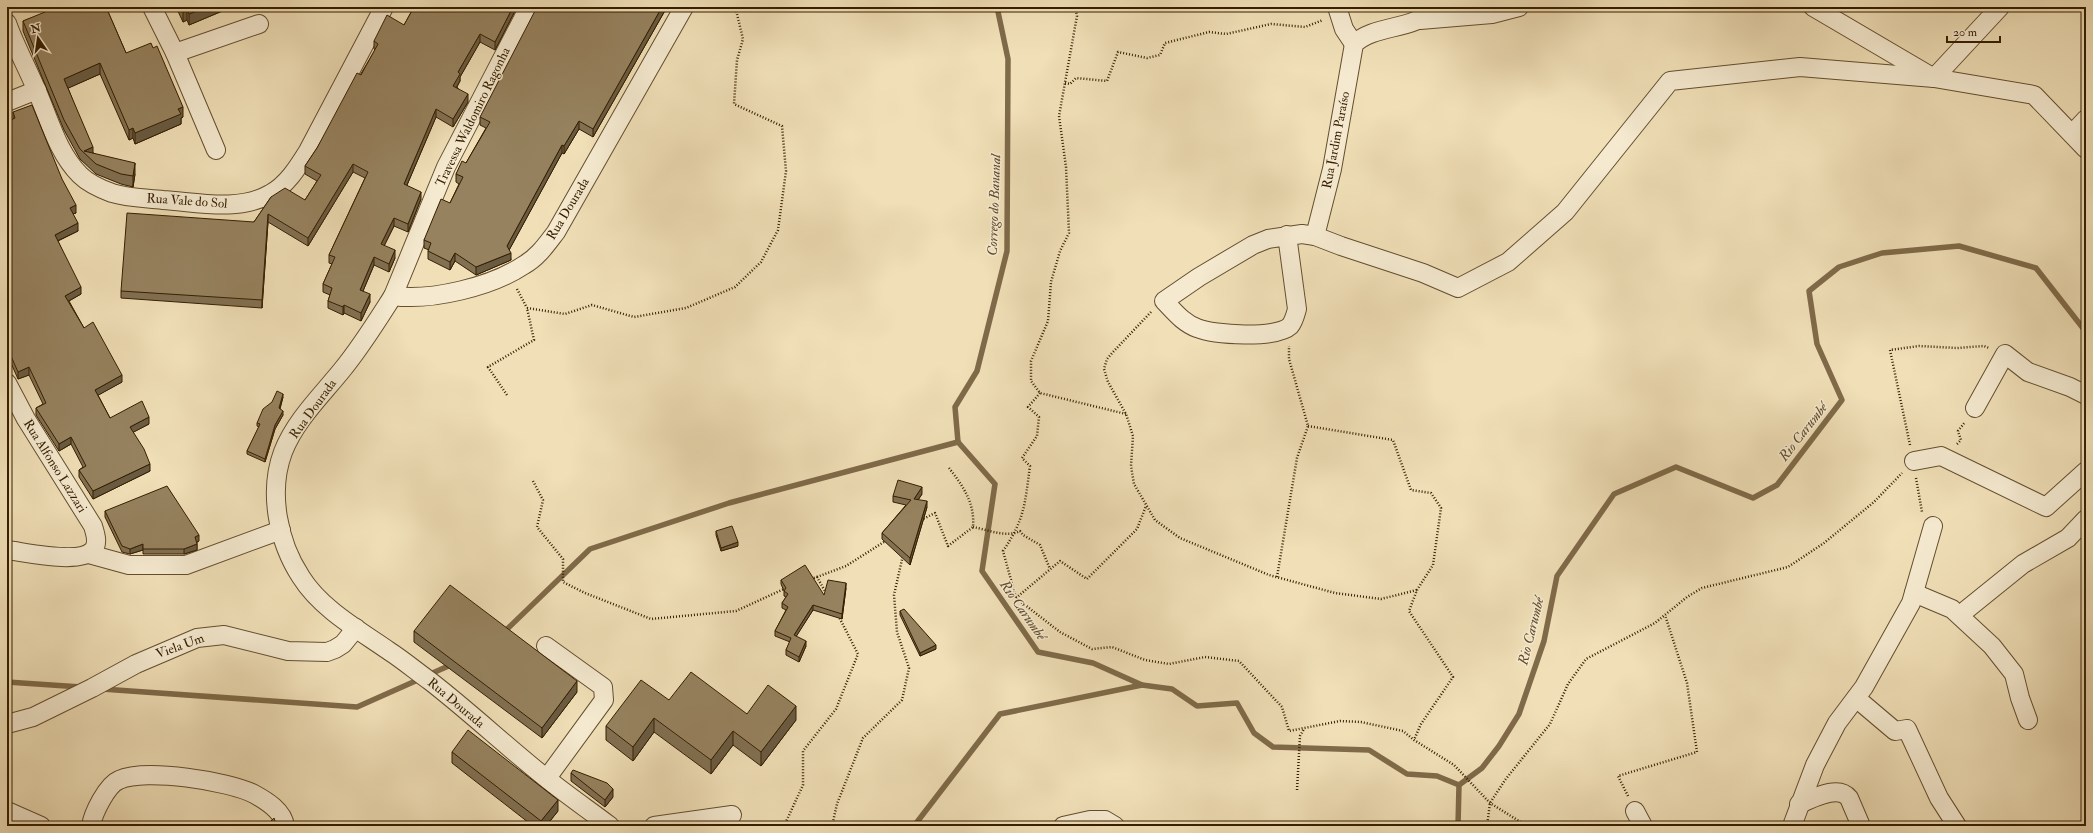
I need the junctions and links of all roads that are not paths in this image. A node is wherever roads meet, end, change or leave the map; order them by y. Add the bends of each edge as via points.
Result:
1 (152, 7) edge
2 (384, 7) edge
3 (529, 7) edge
4 (684, 7) edge
5 (1435, 7) edge
6 (1519, 7) edge
7 (1813, 7) edge
8 (2000, 7) edge
9 (1337, 10) edge
10 (1467, 12) edge
11 (1420, 20) junction
12 (7, 23) edge
13 (259, 24) dead end
14 (1358, 41) junction
15 (175, 54) junction
16 (1934, 78) junction
17 (37, 90) junction
18 (7, 102) edge
19 (2086, 119) edge
20 (2072, 134) junction
21 (2086, 149) edge
22 (216, 150) dead end
23 (1287, 235) junction
24 (1315, 236) junction
25 (393, 296) junction
26 (8, 387) edge
27 (2086, 395) edge
28 (1975, 408) road end
29 (1914, 461) road end
30 (2086, 471) edge
31 (2086, 519) edge
32 (1928, 520) road end
33 (281, 530) junction
34 (7, 550) edge
35 (91, 551) junction
36 (1914, 593) junction
37 (1966, 610) dead end
38 (356, 628) junction
39 (546, 646) dead end
40 (1856, 698) junction
41 (2028, 720) dead end
42 (7, 724) edge
43 (547, 778) junction
44 (1799, 804) junction
45 (7, 812) edge
46 (732, 815) dead end
47 (41, 826) edge
48 (91, 826) edge
49 (285, 826) edge
50 (610, 826) edge
51 (654, 826) edge
52 (1063, 826) edge
53 (1116, 826) edge
54 (1792, 826) edge
55 (1861, 826) edge
56 (1957, 826) edge

1 - 15 street
2 - 17 street, Rua Vale do Sol via 308,151 285,183 270,194 253,201 214,204 136,197 112,193 93,184 81,176 68,161 57,141
3 - 25 street, Travessa Waldomiro Ragonha via 446,167
4 - 25 street, Rua Dourada via 556,232 540,253 514,270 473,286 430,297
5 - 11 street
6 - 10 street via 1492,14
7 - 16 street
8 - 16 street
9 - 14 street via 1344,29
10 - 11 street
11 - 14 street
12 - 17 street, Rua Vale do Sol
13 - 15 street
14 - 24 street, Rua Jardim Paraíso via 1332,169
15 - 22 street
16 - 20 street via 2034,95
16 - 24 street via 1800,67 1670,81 1565,212 1508,262 1458,288 1423,273
17 - 18 street
19 - 20 street
20 - 21 street
23 - 23 street via 1296,309 1294,320 1289,327 1259,334 1219,333 1197,329 1181,320 1164,301 1248,248 1268,239
23 - 24 street
25 - 33 street, Rua Dourada via 364,341 305,415 283,452 276,493
26 - 35 street, Rua Alfonso Lazzari via 93,526 96,543
27 - 28 street via 2028,372 2004,354
29 - 30 street via 1941,456 2046,507
31 - 37 street via 2068,538 2023,564
32 - 36 street
33 - 35 street via 186,565 129,565
33 - 38 street, Rua Dourada via 291,560 301,579 316,596
34 - 35 street via 67,557
36 - 40 street via 1911,604
36 - 41 street via 1952,609 1992,646 2014,674
38 - 42 street, Viela Um via 343,644 327,652 283,650 224,635 197,638 136,664 33,717
38 - 43 street, Rua Dourada via 432,682
39 - 43 street via 603,687 604,700
40 - 44 street via 1837,723 1815,764
40 - 56 street via 1894,731 1906,729 1939,798
43 - 50 street, Rua Dourada
44 - 54 street
44 - 55 street via 1833,792 1846,794
45 - 47 street
46 - 51 street
48 - 49 street via 96,808 112,784 124,778 145,775 180,777 232,786 254,794 277,810
52 - 53 street via 1090,820 1105,820

